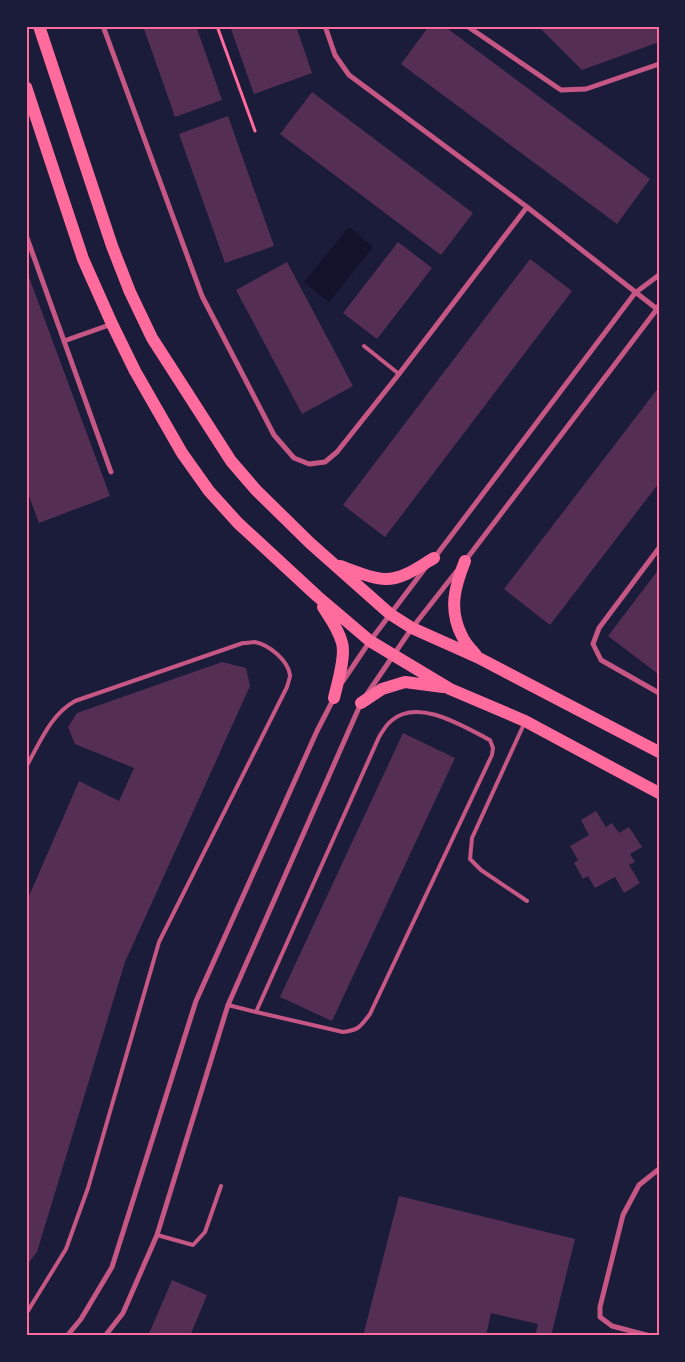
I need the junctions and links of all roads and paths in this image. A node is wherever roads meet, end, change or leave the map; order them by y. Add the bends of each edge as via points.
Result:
1 (39, 26) edge
2 (103, 26) edge
3 (217, 26) edge
4 (325, 26) edge
5 (468, 26) edge
6 (659, 64) edge
7 (26, 87) edge
8 (255, 131) dead end
9 (527, 206) junction
10 (26, 235) edge
11 (659, 275) edge
12 (635, 292) junction
13 (658, 307) edge
14 (112, 324) junction
15 (64, 341) junction
16 (364, 346) dead end
17 (399, 374) junction
18 (111, 472) dead end
19 (659, 548) edge
20 (434, 558) junction
21 (465, 561) junction
22 (333, 564) junction
23 (317, 596) junction
24 (390, 614) junction
25 (412, 628) junction
26 (370, 641) junction
27 (394, 654) junction
28 (477, 657) junction
29 (450, 689) junction
30 (659, 693) edge
31 (334, 698) junction
32 (361, 703) junction
33 (524, 721) junction
34 (659, 752) edge
35 (26, 767) edge
36 (659, 793) edge
37 (527, 901) dead end
38 (228, 1005) junction
39 (256, 1012) junction
40 (659, 1169) edge
41 (221, 1186) dead end
42 (157, 1235) junction
43 (26, 1314) edge
44 (67, 1336) edge
45 (106, 1336) edge
46 (650, 1336) edge

1 - 22 main road via 112,246 152,338 231,461 256,490
2 - 17 street via 202,296 274,435 294,458 309,464 325,462 337,452
3 - 8 path
4 - 9 street via 335,56 349,75
5 - 6 street via 561,90 586,89
7 - 14 main road via 83,259
9 - 12 street
9 - 17 street
10 - 15 street
11 - 12 street
12 - 13 street
12 - 20 street
13 - 21 street
14 - 15 street
14 - 23 main road via 135,371 209,491 238,523
15 - 18 street
16 - 17 lane
19 - 30 street via 599,628 593,644 601,660
20 - 22 main road via 411,572 386,580
20 - 24 street
21 - 25 street
21 - 28 main road via 455,584 454,609 462,636
22 - 24 main road
23 - 26 main road
23 - 31 main road via 342,644
24 - 25 main road
24 - 26 street
25 - 27 street
25 - 28 main road
26 - 27 main road
26 - 31 street
27 - 29 main road
27 - 32 street
28 - 34 main road
29 - 32 main road via 405,682 382,689
29 - 33 main road
31 - 44 street via 196,1001 112,1267
32 - 38 street
33 - 36 main road
33 - 37 lane via 472,838 470,859 480,870
35 - 43 lane via 55,716 75,701 243,643 255,642 266,646 286,664 290,675 287,687 159,942 88,1188 66,1249
38 - 39 lane
38 - 42 street
39 - 39 lane via 379,737 390,721 410,713 434,713 490,740 492,755 370,1014 360,1027 343,1032
40 - 46 street via 639,1185 623,1215 600,1307 600,1317 612,1326
41 - 42 lane via 204,1232 193,1244
42 - 45 street via 123,1313

